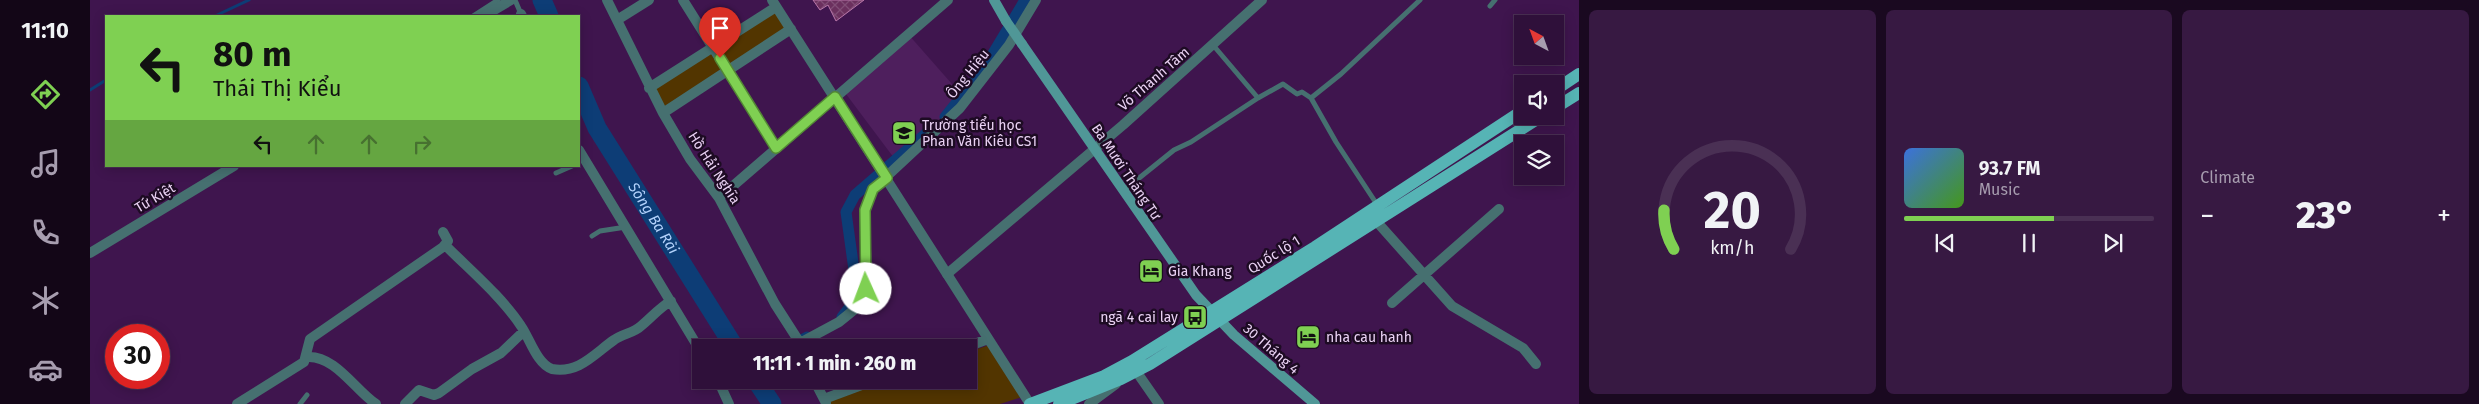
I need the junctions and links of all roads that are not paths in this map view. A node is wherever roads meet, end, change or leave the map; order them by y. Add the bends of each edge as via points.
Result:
1 (498, 0) edge
2 (510, 0) edge
3 (515, 0) edge
4 (607, 0) edge
5 (649, 0) edge
6 (683, 0) edge
7 (948, 0) edge
8 (994, 0) edge
9 (1036, 0) edge
10 (1262, 0) edge
11 (1420, 0) edge
12 (1495, 0) edge
13 (774, 3) edge
14 (1490, 6) dead end
15 (475, 15) edge
16 (486, 15) edge
17 (521, 15) edge
18 (617, 20) junction
19 (791, 29) junction
20 (1213, 45) junction
21 (714, 46) junction
22 (727, 70) junction
23 (1579, 74) edge
24 (1564, 84) edge
25 (649, 88) junction
26 (1579, 93) edge
27 (835, 97) junction
28 (1258, 98) junction
29 (1311, 98) junction
30 (1564, 102) edge
31 (663, 113) junction
32 (1514, 116) edge
33 (1528, 125) edge
34 (776, 148) junction
35 (1094, 149) junction
36 (582, 162) edge
37 (232, 167) edge
38 (570, 167) edge
39 (556, 173) dead end
40 (886, 176) junction
41 (1122, 191) junction
42 (719, 198) junction
43 (1378, 206) junction
44 (1499, 209) dead end
45 (1377, 222) junction
46 (626, 227) junction
47 (443, 232) dead end
48 (592, 236) dead end
49 (445, 245) junction
50 (90, 253) edge
51 (947, 274) junction
52 (1423, 276) junction
53 (671, 301) junction
54 (1392, 303) dead end
55 (1215, 316) junction
56 (524, 331) junction
57 (988, 338) junction
58 (693, 339) edge
59 (796, 339) edge
60 (808, 339) edge
61 (977, 343) edge
62 (307, 357) junction
63 (1536, 364) dead end
64 (1136, 371) junction
65 (1121, 379) junction
66 (722, 389) edge
67 (819, 389) edge
68 (854, 389) edge
69 (307, 395) dead end
70 (825, 401) edge
71 (237, 404) edge
72 (300, 404) edge
73 (376, 404) edge
74 (405, 404) edge
75 (729, 404) edge
76 (1030, 404) edge
77 (1059, 404) edge
78 (1089, 404) edge
79 (1159, 404) edge
80 (1315, 404) edge

1 - 15 lane
2 - 16 street
3 - 17 lane
4 - 18 street, Hồ Hải Nghĩa
5 - 18 street
6 - 21 street
7 - 27 street
8 - 35 main road, Ba Mươi Tháng Tư, bridge
9 - 40 street, Ông Hiệu via 1009,45 960,108
10 - 20 street, Võ Thanh Tâm
11 - 29 lane
12 - 14 lane
13 - 19 street
13 - 21 street
18 - 25 street, Hồ Hải Nghĩa
19 - 22 street
19 - 27 street
20 - 28 lane
20 - 35 street, Võ Thanh Tâm
21 - 22 street
21 - 25 street
22 - 31 street
22 - 34 street
23 - 24 main road
25 - 31 street, Hồ Hải Nghĩa
26 - 30 main road
27 - 34 street
27 - 40 street
28 - 29 lane via 1283,84 1292,92 1302,92
28 - 41 lane via 1174,150
29 - 43 lane
31 - 42 street, Hồ Hải Nghĩa via 690,159
32 - 43 main road, Quốc lộ 1
33 - 45 main road, Quốc lộ 1
34 - 42 street
35 - 41 main road, Ba Mươi Tháng Tư
35 - 51 street, Võ Thanh Tâm
36 - 46 street
37 - 50 street, Tứ Kiệt
38 - 39 lane
40 - 51 street
40 - 60 street, Ông Hiệu via 873,189 865,210 864,299 853,312
41 - 55 main road, Ba Mươi Tháng Tư via 1175,268
42 - 59 street, Hồ Hải Nghĩa
43 - 55 main road, Quốc lộ 1
44 - 52 street
45 - 52 street
45 - 55 main road, Quốc lộ 1
46 - 48 lane via 600,231
46 - 53 street
47 - 49 street via 448,241
49 - 56 street via 504,305
49 - 62 street via 310,339
51 - 57 street
52 - 54 street
52 - 63 street via 1452,306 1523,348
53 - 56 street via 640,327 614,340 588,361 565,369 548,368
53 - 58 street
55 - 64 main road, Quốc lộ 1
55 - 76 main road, Quốc lộ 1 via 1104,376
55 - 80 main road, 30 Tháng 4
56 - 74 street via 501,353 439,393 434,395 420,390
57 - 61 street
57 - 76 street
62 - 71 street
62 - 73 street via 316,356 328,362
64 - 65 main road, Quốc lộ 1
64 - 79 street
65 - 77 main road, Quốc lộ 1
65 - 78 street
66 - 75 street
67 - 70 street
68 - 70 street
69 - 72 lane

